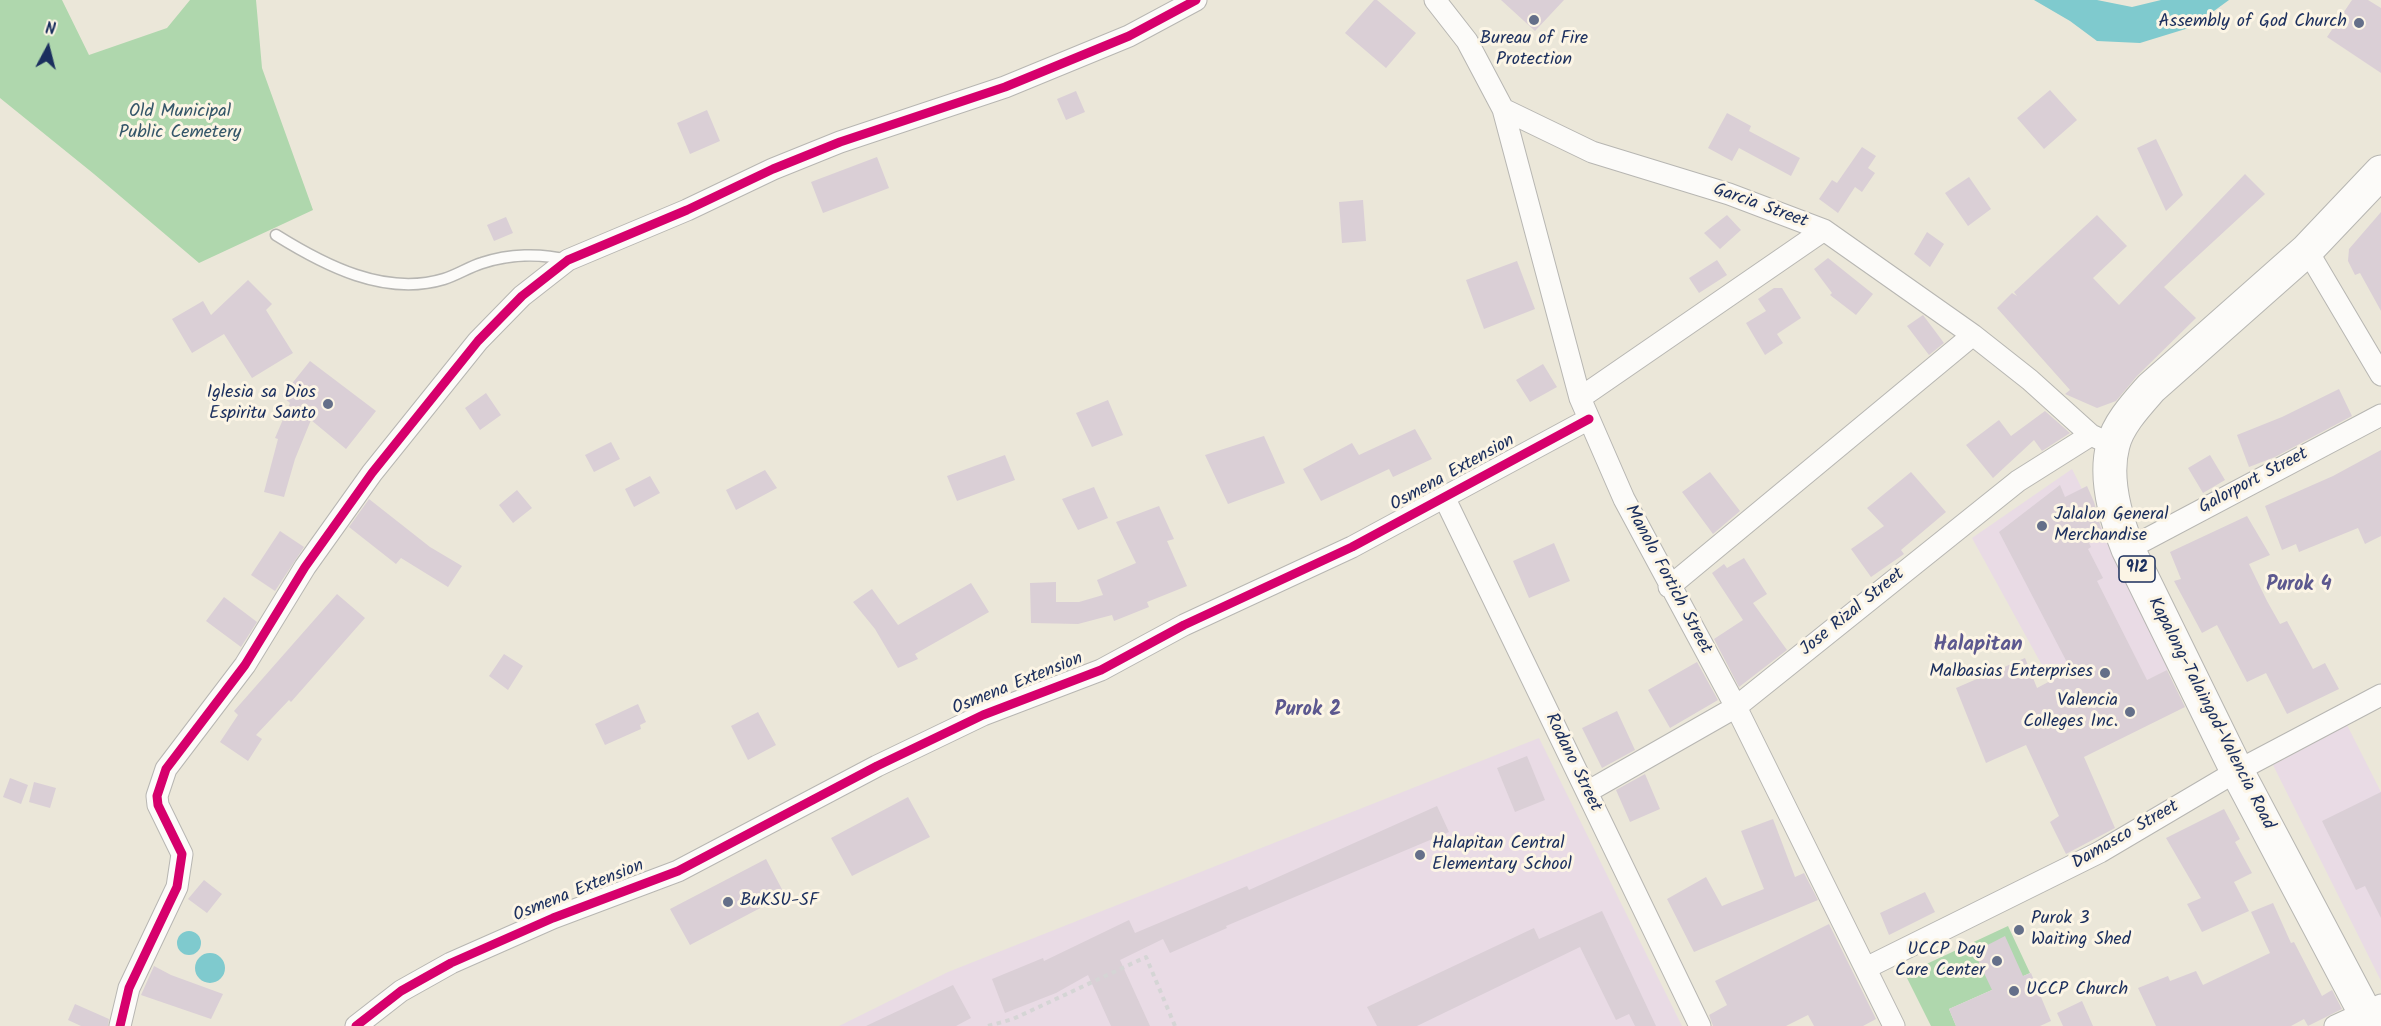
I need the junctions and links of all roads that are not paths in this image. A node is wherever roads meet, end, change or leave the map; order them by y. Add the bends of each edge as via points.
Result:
1 (1196, 0) edge
2 (1435, 0) edge
3 (1503, 109) junction
4 (2381, 172) edge
5 (1824, 230) junction
6 (276, 235) dead end
7 (2307, 250) junction
8 (568, 260) junction
9 (1973, 335) junction
10 (2381, 375) edge
11 (1580, 398) junction
12 (2381, 416) edge
13 (1589, 419) junction
14 (2102, 440) junction
15 (1445, 499) junction
16 (2128, 549) junction
17 (1670, 587) junction
18 (2381, 695) edge
19 (1736, 707) junction
20 (2236, 771) junction
21 (1587, 792) junction
22 (1866, 968) junction
23 (2372, 1014) edge
24 (120, 1026) edge
25 (356, 1026) edge
26 (1700, 1026) edge
27 (1894, 1026) edge
28 (2335, 1026) edge

1 - 8 street via 1092,52 1005,87 821,149
2 - 3 street via 1467,41
3 - 5 street, Garcia Street via 1592,153 1729,194
3 - 11 street, Manolo Fortich Street
4 - 7 highway, Kapalong-Talaingod-Valencia Road / 912
5 - 9 street, Garcia Street
5 - 11 street
6 - 8 lane via 332,267 391,282 445,279 484,262 510,257 550,255
7 - 10 street
7 - 14 highway, Kapalong-Talaingod-Valencia Road / 912 via 2151,388
8 - 24 street via 522,296 478,341 372,473 305,567 245,665 166,769 158,805 182,854 182,872 129,988
9 - 14 street, Garcia Street
9 - 17 street
11 - 13 street, Manolo Fortich Street
12 - 16 street, Galorport Street
13 - 15 street, Osmena Extension
13 - 17 street, Manolo Fortich Street via 1624,500
14 - 16 highway, Kapalong-Talaingod-Valencia Road / 912 via 2115,513
14 - 19 street, Jose Rizal Street via 2018,481
15 - 21 street, Rodano Street
15 - 25 street, Osmena Extension via 1184,625 1101,670 983,716 878,766 678,870 451,963 401,992
16 - 20 highway, Kapalong-Talaingod-Valencia Road / 912
17 - 19 street, Manolo Fortich Street
18 - 20 street, Damasco Street
19 - 21 street, Jose Rizal Street
19 - 22 street, Manolo Fortich Street
20 - 22 street, Damasco Street via 2100,852
20 - 23 highway, Kapalong-Talaingod-Valencia Road / 912
21 - 26 street, Rodano Street
22 - 27 street, Manolo Fortich Street
23 - 28 street

